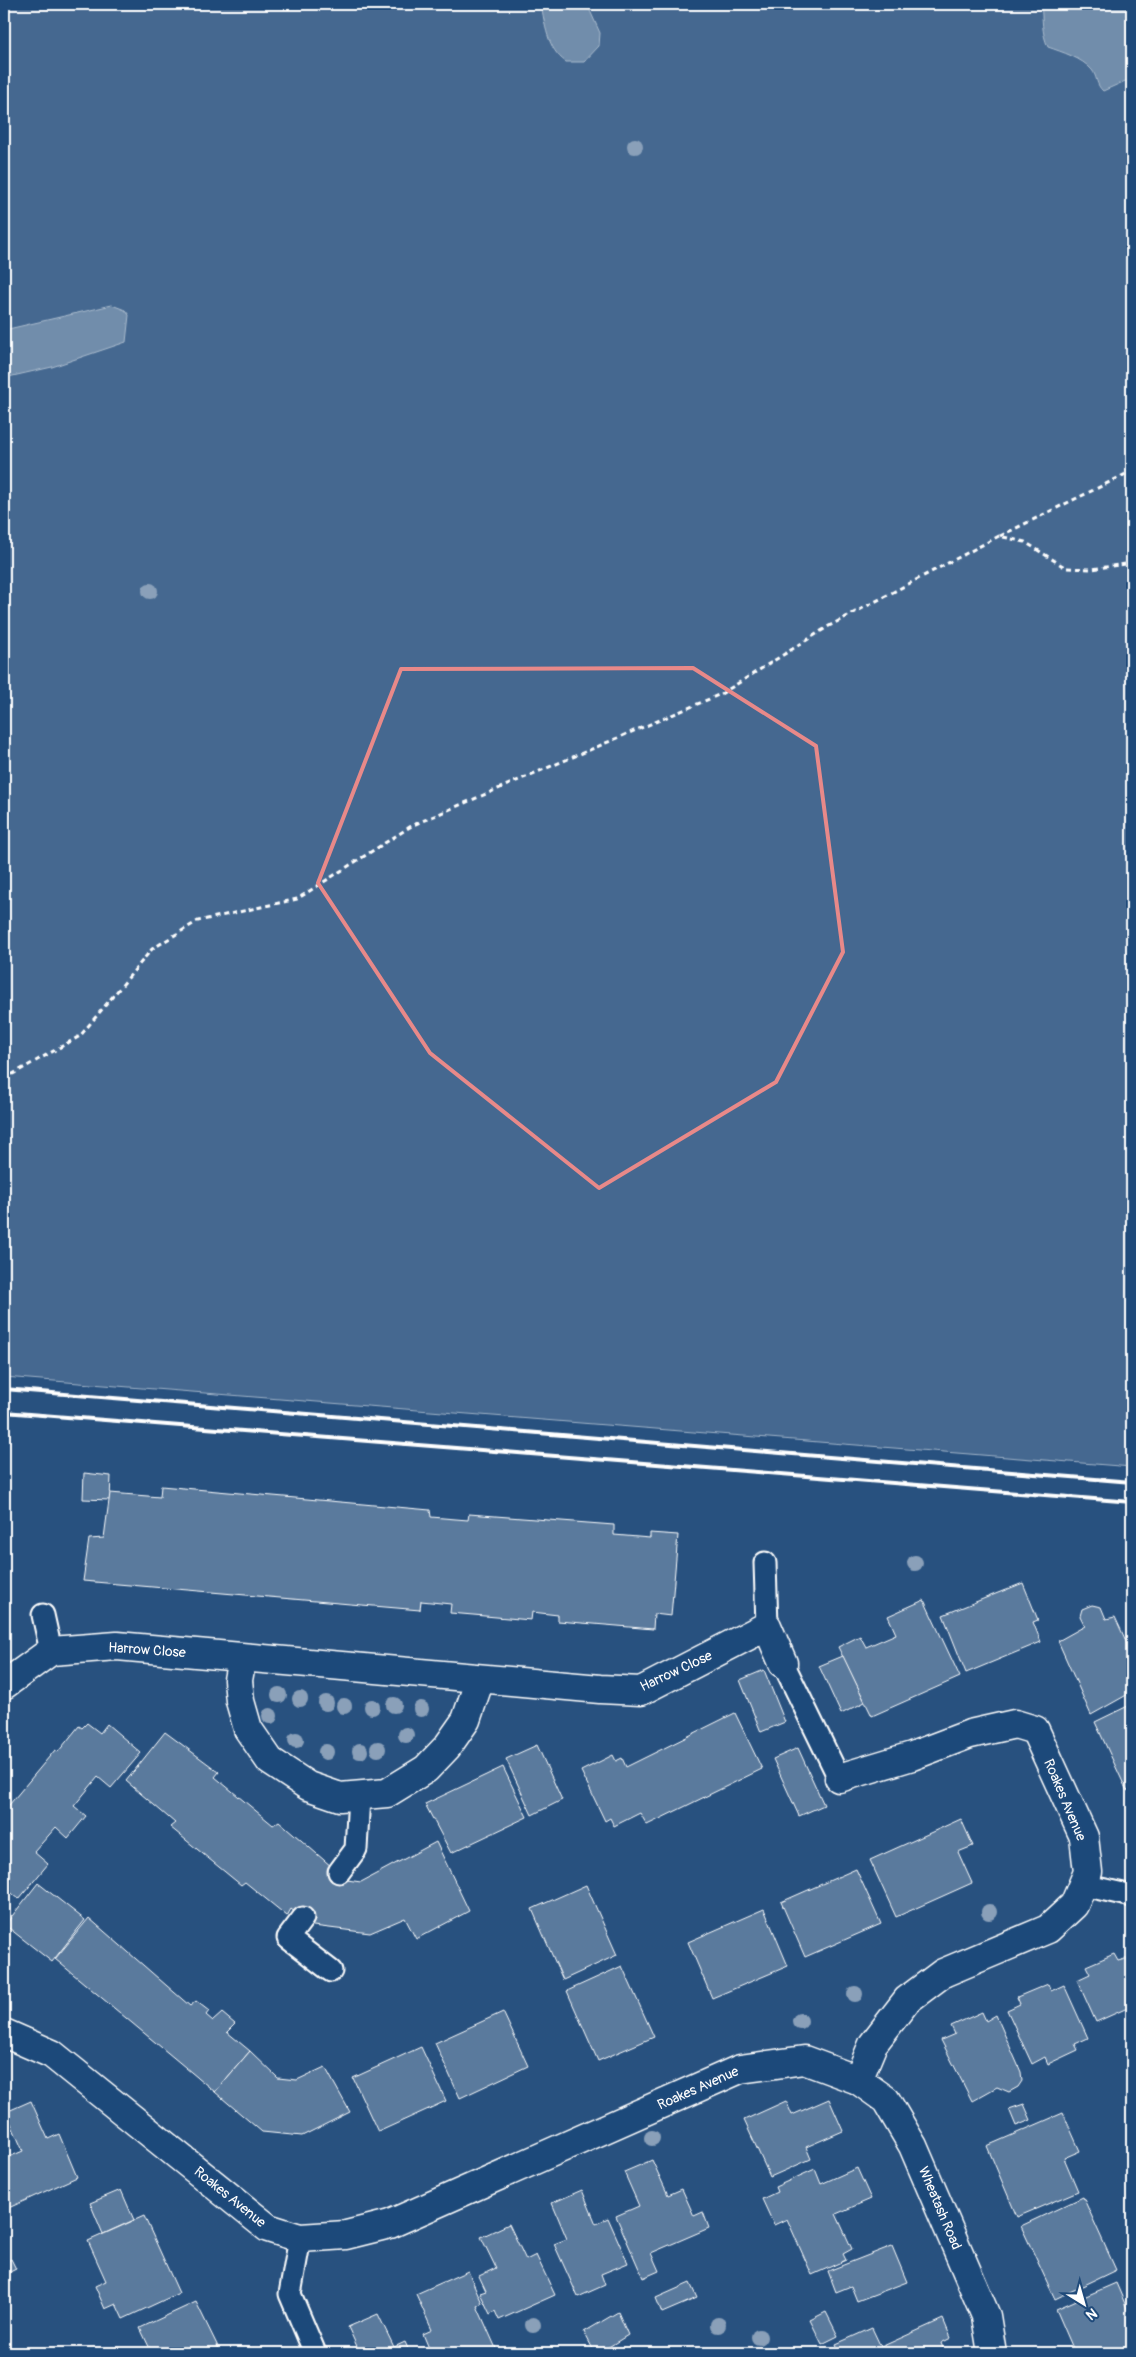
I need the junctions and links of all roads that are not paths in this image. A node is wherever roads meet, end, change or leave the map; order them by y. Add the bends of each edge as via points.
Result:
1 (765, 1563) dead end
2 (42, 1615) dead end
3 (767, 1626) junction
4 (51, 1651) junction
5 (242, 1658) junction
6 (782, 1663) joint
7 (480, 1679) junction
8 (4, 1685) edge
9 (839, 1778) joint
10 (359, 1796) junction
11 (338, 1872) dead end
12 (1083, 1885) junction
13 (1132, 1896) edge
14 (303, 1918) dead end
15 (331, 1972) dead end
16 (4, 2033) edge
17 (858, 2080) junction
18 (300, 2238) junction
19 (315, 2353) edge
20 (992, 2353) edge

1 - 3 lane
2 - 4 lane
3 - 6 street
3 - 7 street, Harrow Close via 641,1691
4 - 5 street, Harrow Close via 116,1646
4 - 8 street
5 - 7 street, Harrow Close
5 - 10 street via 238,1680 240,1701 248,1729 270,1761 308,1786 340,1797
6 - 9 lane
7 - 10 street via 466,1720 426,1769 387,1793
9 - 12 street, Roakes Avenue via 970,1734 1015,1724 1035,1730 1084,1837 1088,1872
10 - 11 lane via 356,1850
12 - 13 lane
12 - 17 street, Roakes Avenue via 1074,1905 1048,1929 943,1973 907,2000 873,2044
14 - 15 lane via 288,1938
16 - 18 street, Roakes Avenue via 52,2054 268,2228
17 - 18 street, Roakes Avenue via 804,2060 740,2069 390,2224 346,2235
17 - 20 street, Wheatash Road via 886,2100 913,2146 986,2316
18 - 19 lane via 290,2294

